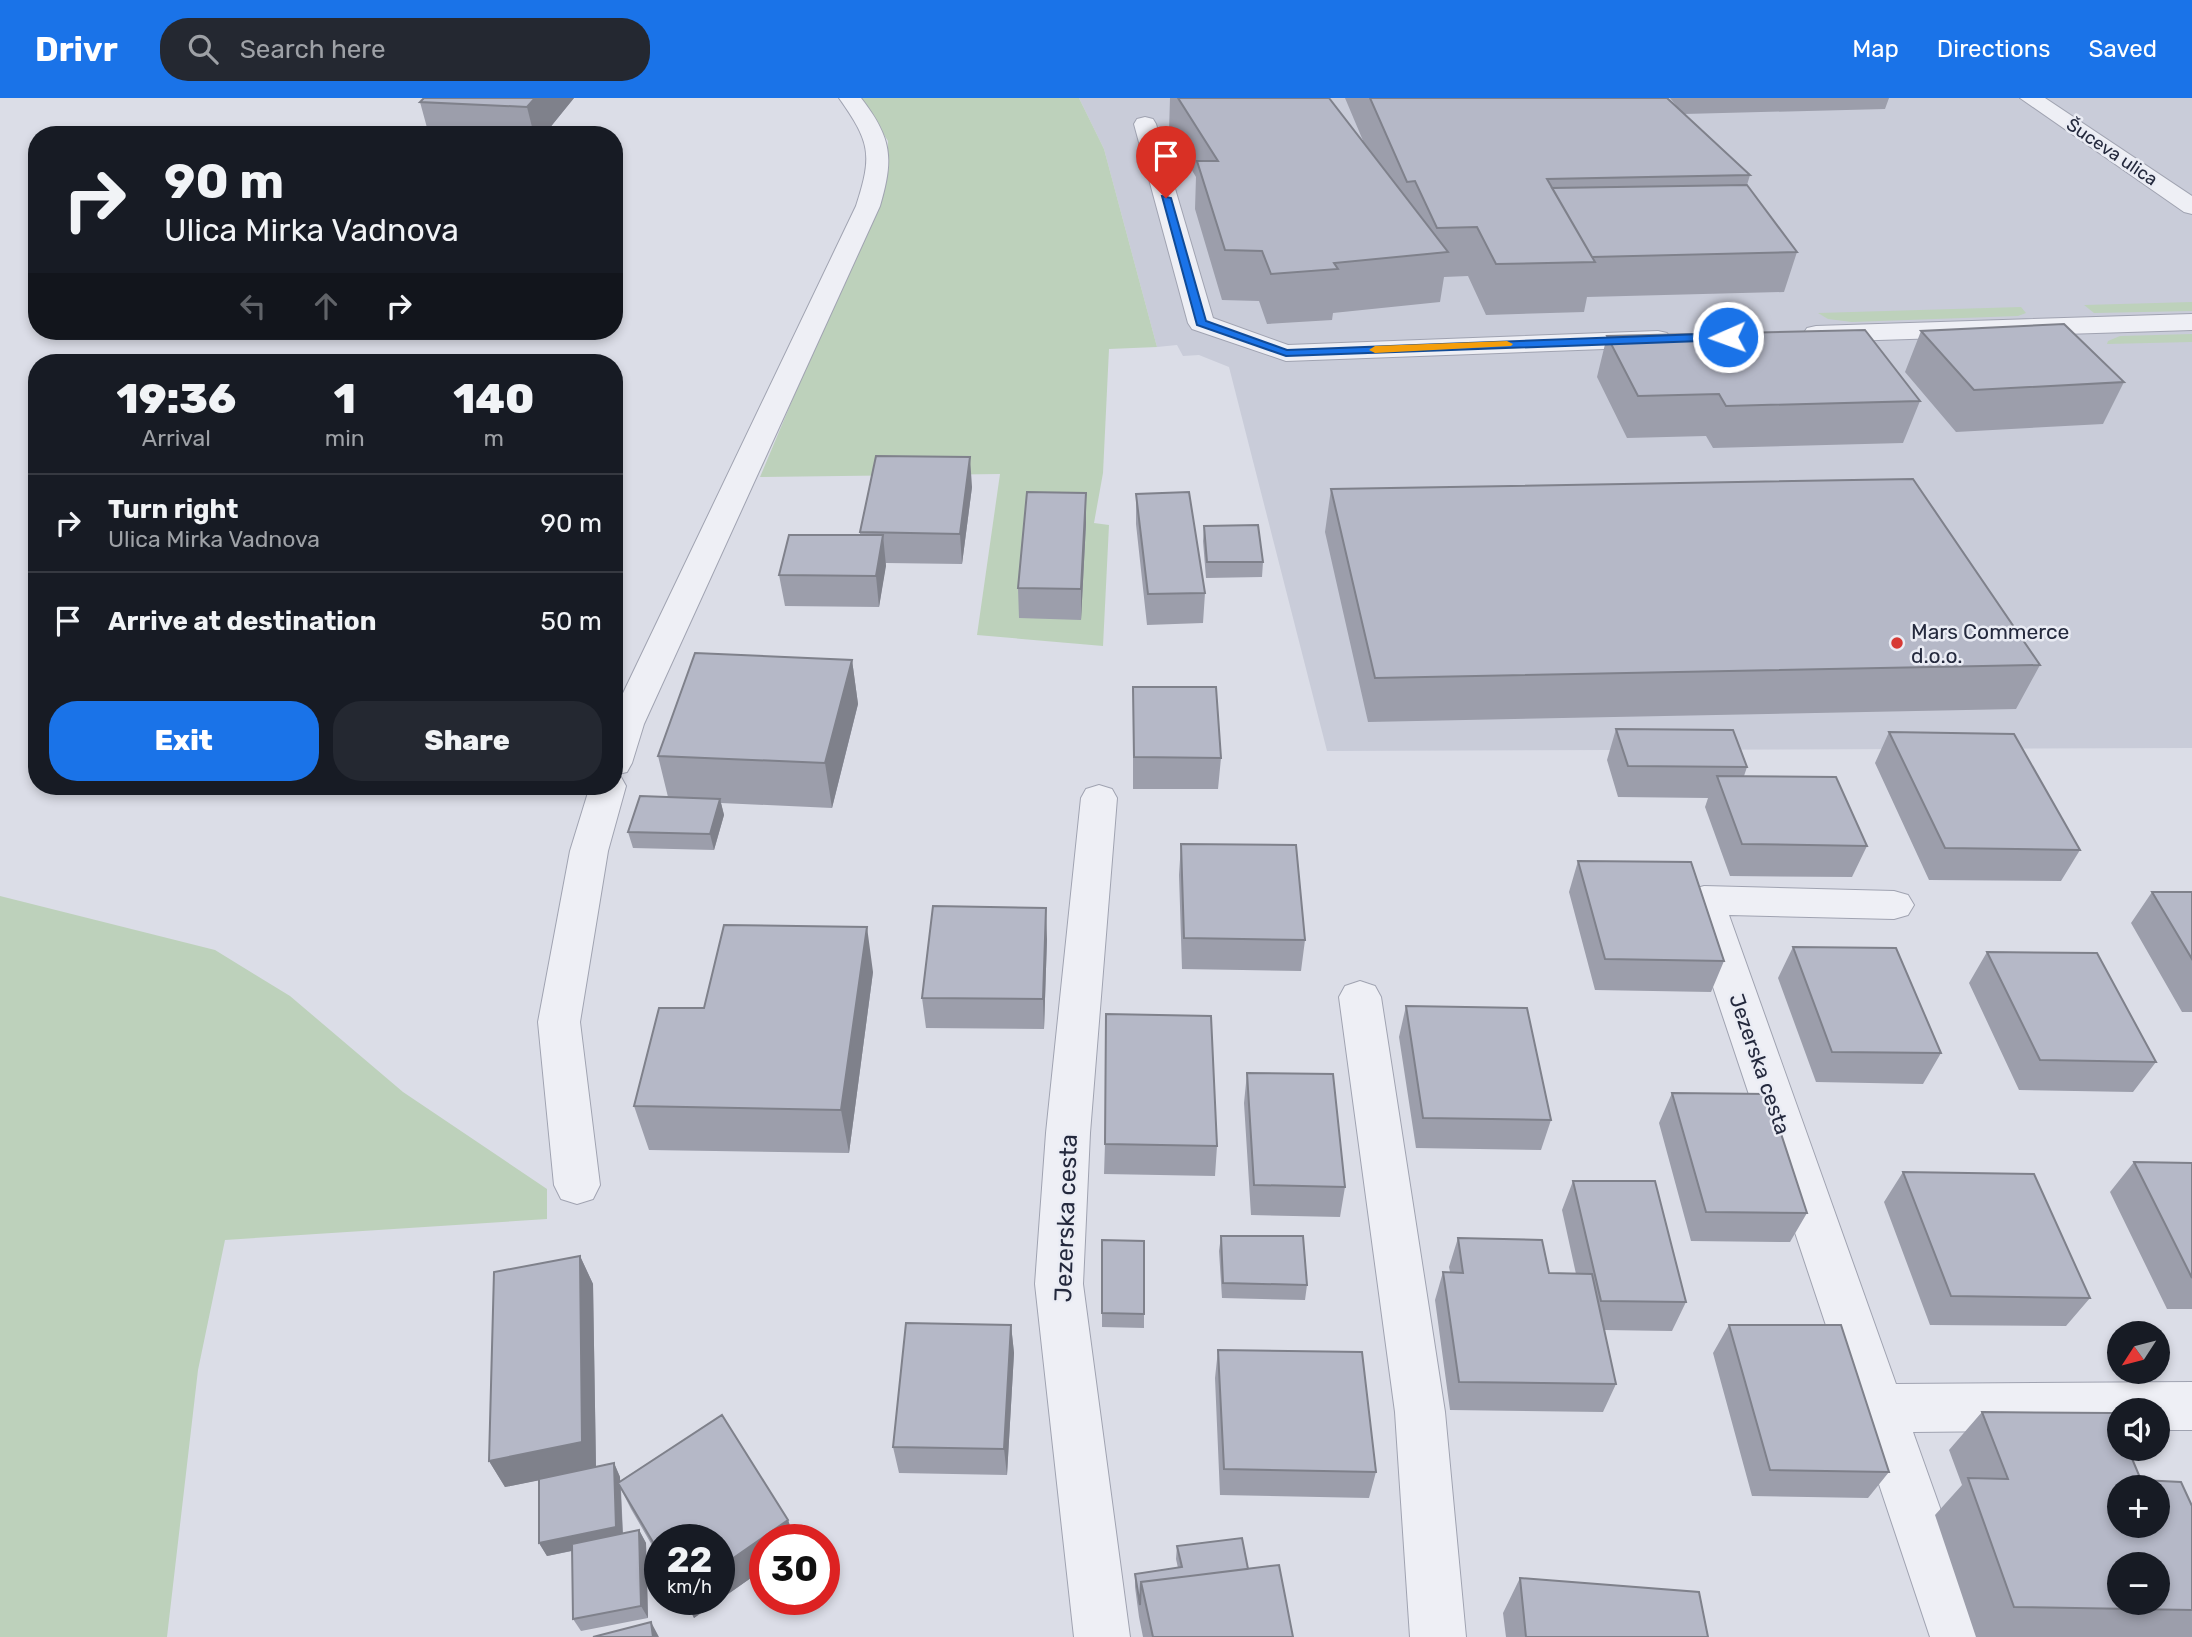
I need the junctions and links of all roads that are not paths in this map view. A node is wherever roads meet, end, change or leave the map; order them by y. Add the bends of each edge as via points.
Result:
1 (850, 98) edge
2 (2031, 98) edge
3 (1145, 124) dead end
4 (2192, 207) edge
5 (2192, 322) edge
6 (1788, 335) edge
7 (1677, 338) edge
8 (623, 734) edge
9 (605, 795) edge
10 (1099, 798) dead end
11 (1894, 905) dead end
12 (1360, 997) dead end
13 (577, 1185) dead end
14 (2192, 1406) edge
15 (1877, 1408) junction
16 (1101, 1637) edge
17 (1438, 1637) edge
18 (1958, 1637) edge

1 - 8 street via 876,137 881,153 868,206
2 - 4 street, Šuceva ulica
3 - 7 street via 1201,323 1286,353
5 - 6 street
9 - 13 street via 589,852 559,1022
10 - 16 street, Jezerska cesta via 1059,1284
11 - 15 street, Jezerska cesta via 1704,900
12 - 17 street via 1420,1412
14 - 15 street
15 - 18 street, Jezerska cesta

